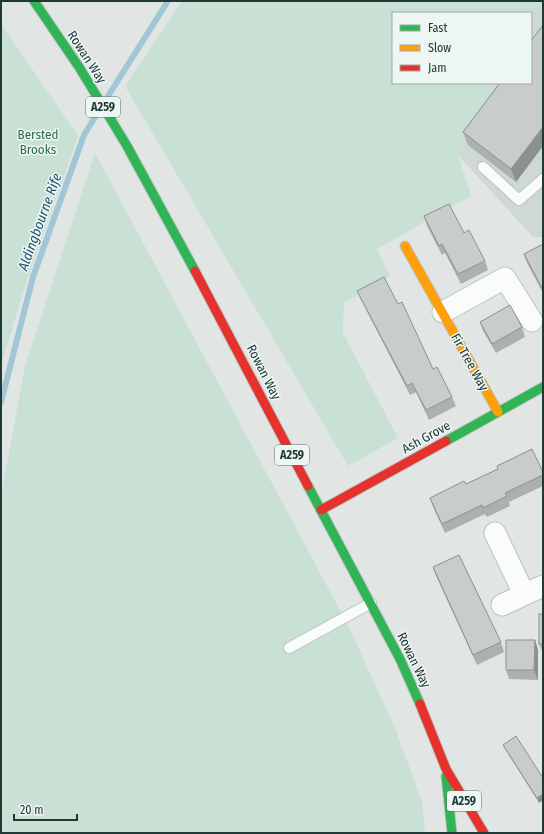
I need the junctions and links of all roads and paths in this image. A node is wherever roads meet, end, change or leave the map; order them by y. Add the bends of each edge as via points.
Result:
1 (34, 1) edge
2 (483, 167) dead end
3 (543, 179) edge
4 (405, 246) dead end
5 (443, 312) junction
6 (532, 321) dead end
7 (543, 387) edge
8 (498, 412) junction
9 (321, 510) junction
10 (495, 533) dead end
11 (543, 586) edge
12 (524, 594) junction
13 (371, 603) junction
14 (502, 605) dead end
15 (289, 648) dead end
16 (446, 769) junction
17 (452, 833) edge
18 (484, 833) edge

1 - 9 main road, Rowan Way / A259 via 79,67 127,146 230,335
2 - 3 lane via 519,200
4 - 5 main road, Fir Tree Way
5 - 6 street via 506,278
5 - 8 main road, Fir Tree Way
7 - 8 main road, Ash Grove
8 - 9 main road, Ash Grove
9 - 13 main road, Rowan Way / A259
10 - 12 street
11 - 12 street
12 - 14 street
13 - 15 lane
13 - 16 main road, Rowan Way / A259 via 400,659
16 - 17 main road, Rowan Way / A259
16 - 18 main road, Rowan Way / A259

